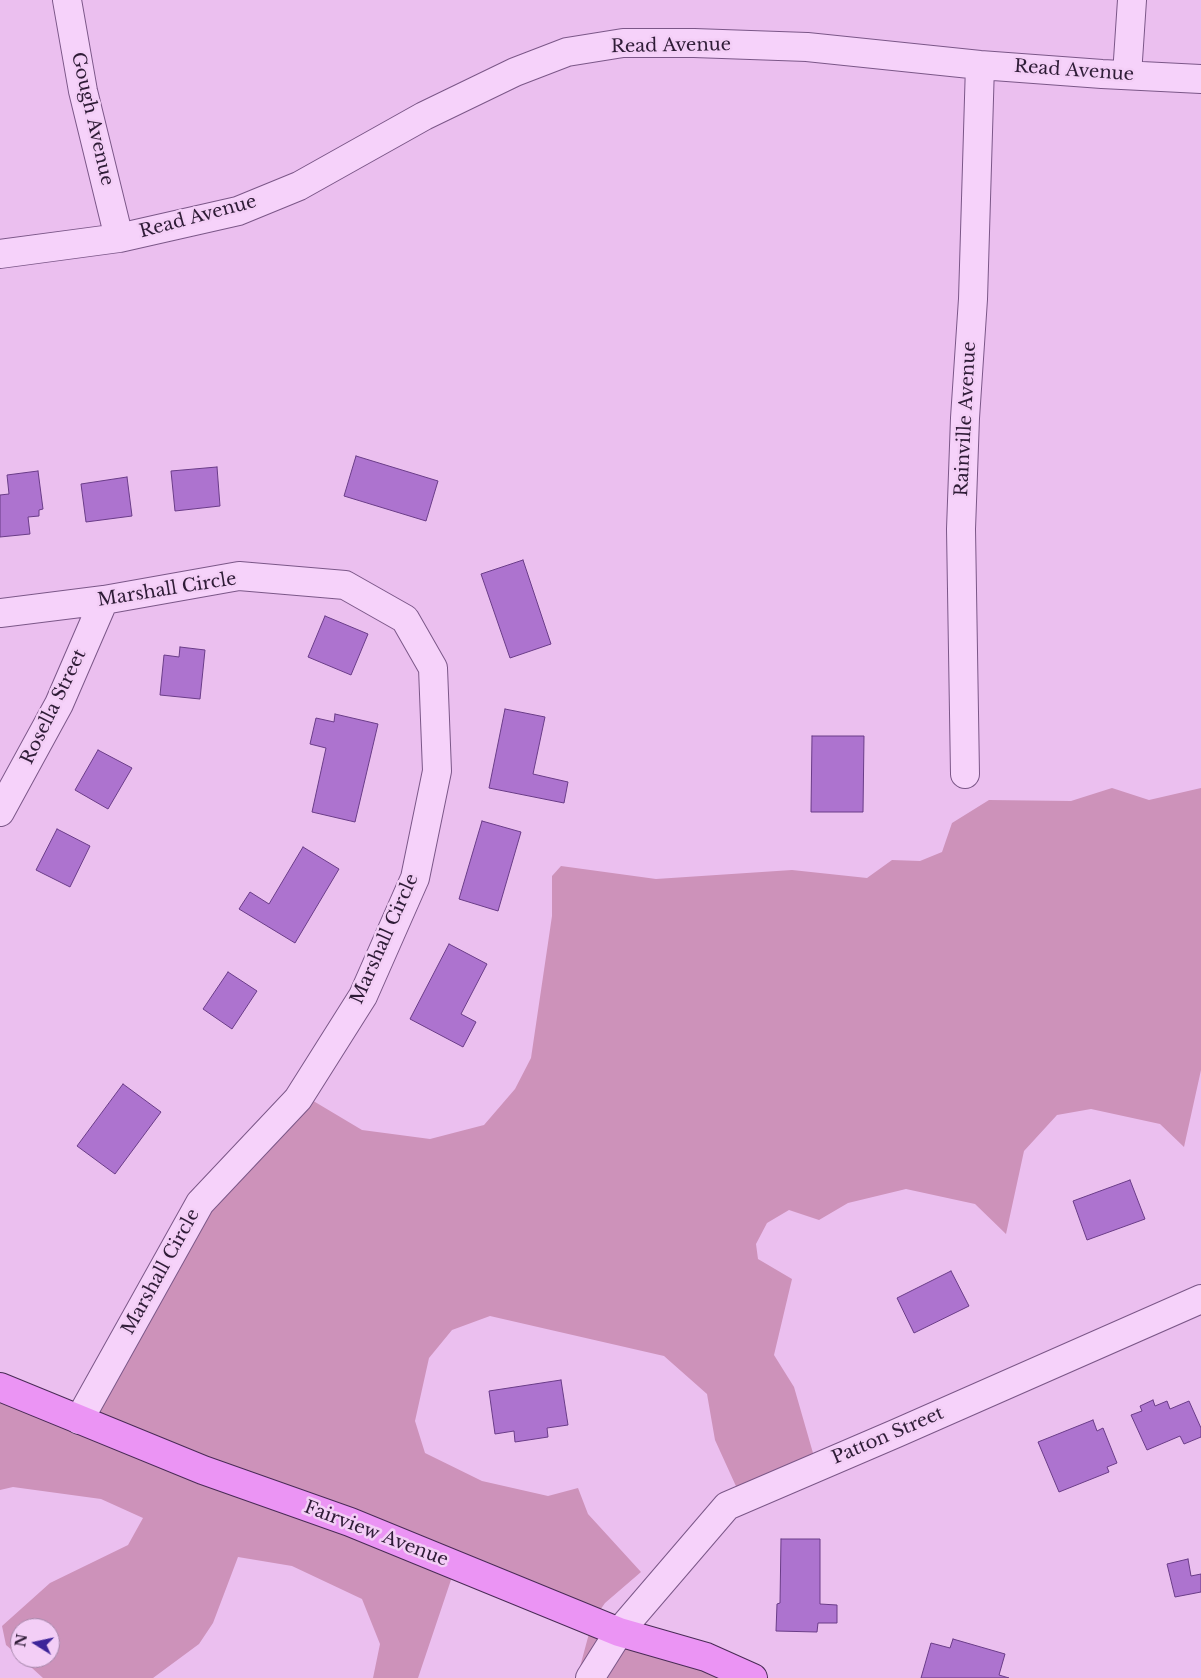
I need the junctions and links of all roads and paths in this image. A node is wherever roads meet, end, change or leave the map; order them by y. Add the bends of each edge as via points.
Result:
1 (67, 0) edge
2 (1132, 0) edge
3 (980, 65) junction
4 (1127, 75) junction
5 (1201, 79) edge
6 (119, 238) junction
7 (0, 254) edge
8 (104, 600) junction
9 (0, 613) edge
10 (965, 774) dead end
11 (0, 812) edge
12 (1201, 1299) edge
13 (0, 1387) edge
14 (79, 1420) junction
15 (619, 1632) junction
16 (590, 1678) edge
17 (753, 1678) edge

1 - 6 street, Gough Avenue via 83,91
2 - 4 street
3 - 4 street, Read Avenue
3 - 6 street, Read Avenue via 807,47 703,43 623,44 567,52 515,72 424,116 299,186 238,211
3 - 10 street, Rainville Avenue via 973,299 961,529
4 - 5 street, Read Avenue
6 - 7 street, Read Avenue
8 - 9 street, Marshall Circle
8 - 11 street, Rosella Street via 59,704
8 - 14 street, Marshall Circle via 239,576 345,585 405,618 433,668 437,770 414,878 362,996 298,1099 200,1203
12 - 15 street, Patton Street via 726,1506
13 - 14 main road, Fairview Avenue
14 - 15 main road, Fairview Avenue via 203,1470 350,1522
15 - 16 street, Patton Street
15 - 17 main road, Fairview Avenue via 706,1657

